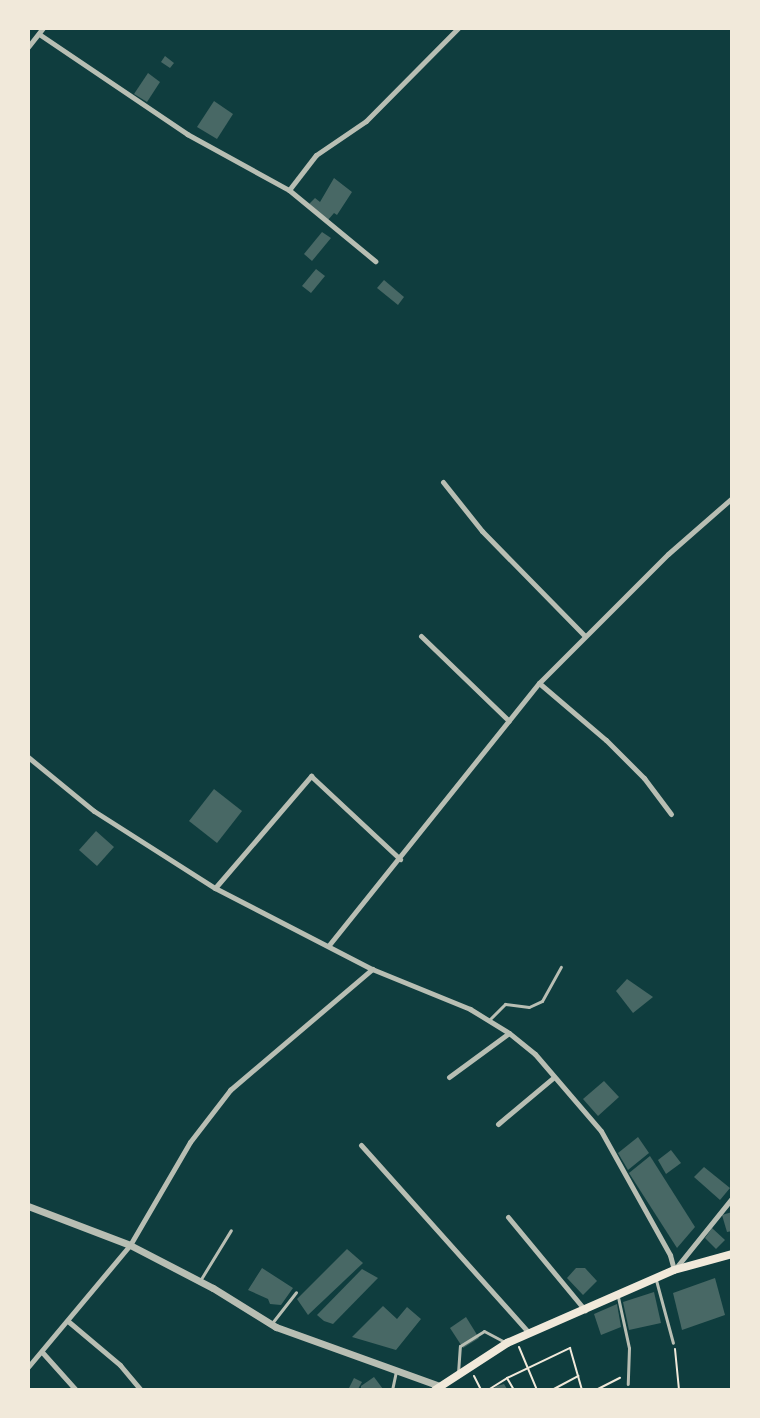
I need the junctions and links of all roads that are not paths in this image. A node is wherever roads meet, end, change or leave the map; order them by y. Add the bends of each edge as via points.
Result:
1 (43, 28) edge
2 (458, 28) edge
3 (39, 34) junction
4 (28, 46) edge
5 (289, 190) junction
6 (375, 261) dead end
7 (443, 482) dead end
8 (732, 498) edge
9 (584, 635) junction
10 (421, 636) dead end
11 (539, 683) junction
12 (508, 721) junction
13 (28, 757) edge
14 (671, 814) dead end
15 (400, 859) junction
16 (216, 888) junction
17 (329, 945) junction
18 (561, 967) dead end
19 (372, 969) junction
20 (489, 1020) junction
21 (509, 1033) junction
22 (449, 1077) dead end
23 (554, 1077) junction
24 (498, 1124) dead end
25 (362, 1145) dead end
26 (732, 1198) edge
27 (28, 1206) edge
28 (508, 1217) dead end
29 (231, 1230) dead end
30 (130, 1245) junction
31 (732, 1254) edge
32 (674, 1270) junction
33 (656, 1278) junction
34 (200, 1281) junction
35 (296, 1292) dead end
36 (618, 1295) junction
37 (585, 1310) junction
38 (69, 1322) junction
39 (271, 1324) junction
40 (529, 1333) junction
41 (507, 1343) junction
42 (673, 1343) road end
43 (42, 1352) junction
44 (29, 1365) edge
45 (396, 1369) junction
46 (458, 1374) junction
47 (628, 1384) dead end
48 (438, 1388) edge
49 (76, 1389) edge
50 (141, 1389) edge
51 (392, 1389) edge

1 - 3 street
2 - 5 street via 366,121 316,155
3 - 4 street
3 - 5 street via 187,134
5 - 6 street
7 - 9 street via 483,531
8 - 9 street
9 - 11 street
10 - 12 street
11 - 12 street
11 - 14 street via 606,740 644,778
12 - 15 street
13 - 16 street via 94,812
15 - 16 street via 311,776
15 - 17 street
16 - 17 street
17 - 19 street
18 - 20 lane via 542,1001 529,1007 505,1004
19 - 20 street
19 - 30 street via 230,1090 190,1142
20 - 21 street
21 - 22 street
21 - 23 street
23 - 24 street
23 - 32 street via 601,1131 670,1255
25 - 40 street
26 - 32 street
27 - 30 street
28 - 37 street
29 - 34 lane
30 - 34 street
30 - 38 street
31 - 32 main road
32 - 33 main road
33 - 36 main road
33 - 42 lane
34 - 39 street
35 - 39 lane
36 - 37 main road
36 - 47 lane via 629,1348
37 - 40 main road
38 - 43 street
38 - 50 street via 120,1365
39 - 45 street
40 - 41 main road
41 - 46 main road
41 - 46 lane via 484,1331 460,1346
43 - 44 street
43 - 49 street
45 - 48 street
45 - 51 lane
46 - 48 main road

